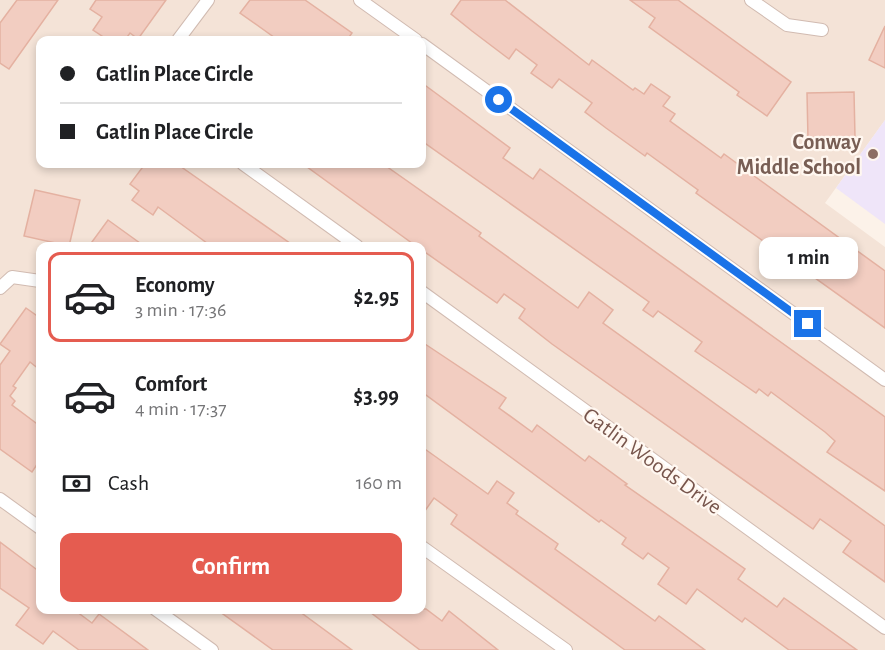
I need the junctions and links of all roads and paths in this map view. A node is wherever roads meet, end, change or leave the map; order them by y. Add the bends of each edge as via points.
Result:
1 (208, 0) edge
2 (360, 0) edge
3 (751, 0) edge
4 (822, 30) dead end
5 (181, 36) edge
6 (410, 36) edge
7 (426, 47) edge
8 (249, 168) edge
9 (351, 242) edge
10 (36, 280) edge
11 (0, 288) edge
12 (426, 295) edge
13 (885, 380) edge
14 (0, 499) edge
15 (36, 525) edge
16 (426, 550) edge
17 (161, 614) edge
18 (885, 628) edge
19 (212, 650) edge
20 (566, 650) edge

1 - 5 street
2 - 6 street
3 - 4 street via 787,25
7 - 13 street
8 - 9 street
10 - 11 street via 12,277
12 - 18 street, Gatlin Woods Drive
14 - 15 street
16 - 20 street
17 - 19 street

